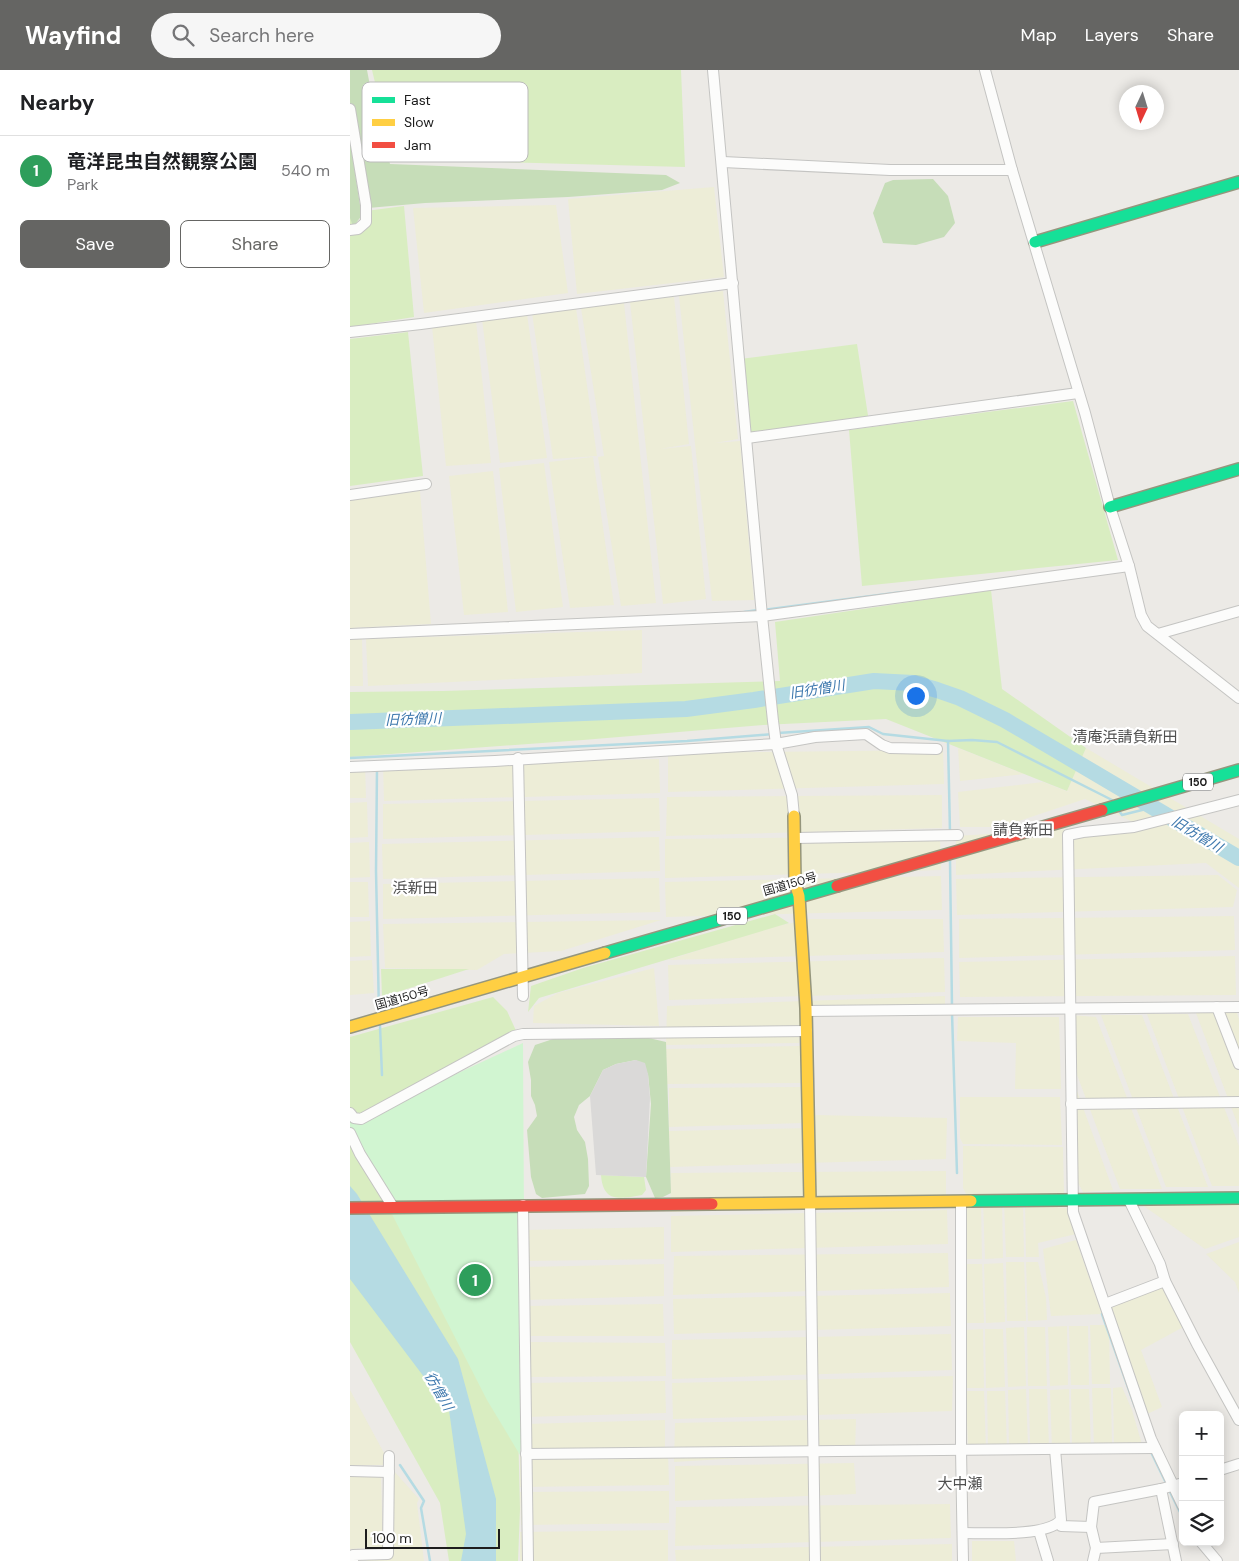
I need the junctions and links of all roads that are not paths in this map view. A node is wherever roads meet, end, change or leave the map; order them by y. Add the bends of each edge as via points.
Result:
1 (714, 70) edge
2 (985, 70) edge
3 (350, 109) edge
4 (723, 162) junction
5 (1012, 170) junction
6 (1239, 182) edge
7 (350, 230) edge
8 (1035, 242) junction
9 (733, 283) junction
10 (350, 332) edge
11 (1078, 393) junction
12 (747, 438) junction
13 (1239, 469) edge
14 (426, 484) dead end
15 (350, 495) edge
16 (1110, 507) junction
17 (1129, 566) junction
18 (1239, 611) edge
19 (762, 616) junction
20 (350, 634) edge
21 (1158, 634) junction
22 (1239, 698) edge
23 (776, 744) junction
24 (937, 749) dead end
25 (518, 758) junction
26 (350, 767) edge
27 (1239, 770) edge
28 (1239, 800) edge
29 (794, 816) joint
30 (958, 835) dead end
31 (796, 838) junction
32 (799, 896) junction
33 (523, 977) junction
34 (523, 996) dead end
35 (1217, 1007) junction
36 (1239, 1007) edge
37 (1070, 1009) junction
38 (806, 1011) junction
39 (350, 1027) edge
40 (807, 1031) junction
41 (1239, 1064) edge
42 (1239, 1102) edge
43 (1072, 1104) junction
44 (350, 1113) edge
45 (350, 1133) edge
46 (1239, 1198) edge
47 (1073, 1200) junction
48 (1129, 1200) junction
49 (961, 1201) junction
50 (810, 1202) junction
51 (523, 1206) junction
52 (393, 1207) junction
53 (350, 1208) edge
54 (1165, 1281) junction
55 (1105, 1304) junction
56 (1239, 1419) edge
57 (1156, 1448) junction
58 (1055, 1449) junction
59 (961, 1450) junction
60 (814, 1452) junction
61 (526, 1454) junction
62 (389, 1456) dead end
63 (1239, 1465) edge
64 (1224, 1469) edge
65 (350, 1471) edge
66 (388, 1472) junction
67 (1178, 1484) edge
68 (1161, 1489) junction
69 (1182, 1501) edge
70 (1059, 1523) junction
71 (1091, 1527) junction
72 (1039, 1530) junction
73 (962, 1533) junction
74 (1173, 1544) junction
75 (1205, 1546) edge
76 (1096, 1548) junction
77 (353, 1561) edge
78 (528, 1561) edge
79 (815, 1561) edge
80 (963, 1561) edge
81 (1048, 1561) edge
82 (1093, 1561) edge
83 (1176, 1561) edge
84 (1217, 1561) edge

1 - 4 street
2 - 5 street
3 - 7 street via 366,222 358,229
4 - 5 street via 890,170
4 - 9 street
5 - 8 street
6 - 8 main road
8 - 11 street
9 - 10 street
9 - 12 street
11 - 12 street
11 - 16 street
12 - 19 street
13 - 16 main road
14 - 15 street
16 - 17 street
17 - 19 street
17 - 21 street via 1141,615
18 - 21 street
19 - 20 street
19 - 23 street
21 - 22 street
23 - 24 street via 815,737 866,734 890,748
23 - 25 street
23 - 29 street via 792,794
25 - 26 street
25 - 33 street
27 - 32 main road, 国道150号 / 150
28 - 37 street via 1134,828 1068,835
29 - 31 main road
30 - 31 street
31 - 32 main road via 795,883
32 - 33 main road, 国道150号 / 150
32 - 38 main road
33 - 34 street
33 - 39 main road, 国道150号 / 150
35 - 36 street
35 - 37 street
35 - 41 street
37 - 38 street
37 - 43 street
38 - 40 main road
40 - 44 street via 523,1034 361,1119
40 - 50 main road
42 - 43 street
43 - 47 street
45 - 52 street
46 - 48 main road
47 - 48 main road
47 - 49 main road
47 - 55 street via 1073,1212
48 - 54 street
49 - 50 main road
49 - 59 street
50 - 51 main road
50 - 60 street
51 - 52 main road
51 - 61 street
52 - 53 main road
54 - 55 street
54 - 56 street
55 - 57 street
57 - 58 street
57 - 67 street
58 - 59 street
58 - 70 street
59 - 60 street
59 - 73 street
60 - 61 street
60 - 79 street
61 - 78 street
62 - 66 street
63 - 64 street
65 - 66 street
66 - 77 street via 388,1554 353,1555
67 - 68 street
67 - 69 street
68 - 71 street via 1094,1502
68 - 74 street
70 - 71 street via 1061,1526
70 - 72 street
71 - 76 street
72 - 73 street
72 - 81 street
73 - 80 street
74 - 76 street
74 - 83 street
75 - 84 street
76 - 82 street

